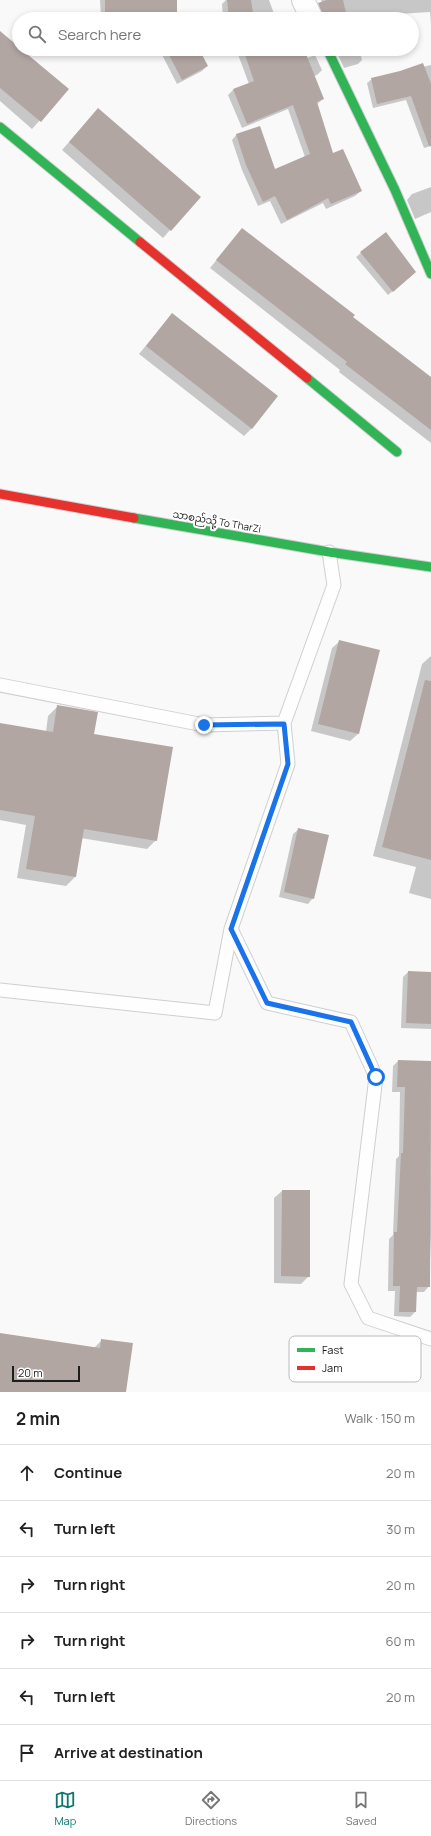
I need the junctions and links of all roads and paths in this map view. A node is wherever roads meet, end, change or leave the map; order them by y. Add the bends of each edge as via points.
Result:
1 (303, 0) edge
2 (309, 12) edge
3 (330, 56) edge
4 (0, 127) edge
5 (431, 274) edge
6 (397, 452) dead end
7 (0, 494) edge
8 (329, 552) junction
9 (431, 567) edge
10 (0, 685) edge
11 (284, 724) junction
12 (231, 929) junction
13 (0, 990) edge
14 (431, 1339) edge

1 - 2 street
3 - 5 main road via 395,190
4 - 6 main road
7 - 8 main road, သာစည်သို့ To TharZi
8 - 9 main road, သာစည်သို့ To TharZi
8 - 11 lane via 334,585
10 - 11 lane via 204,725
11 - 12 lane via 288,764
12 - 13 lane via 215,1013
12 - 14 lane via 267,1003 351,1022 376,1077 351,1284 368,1318

